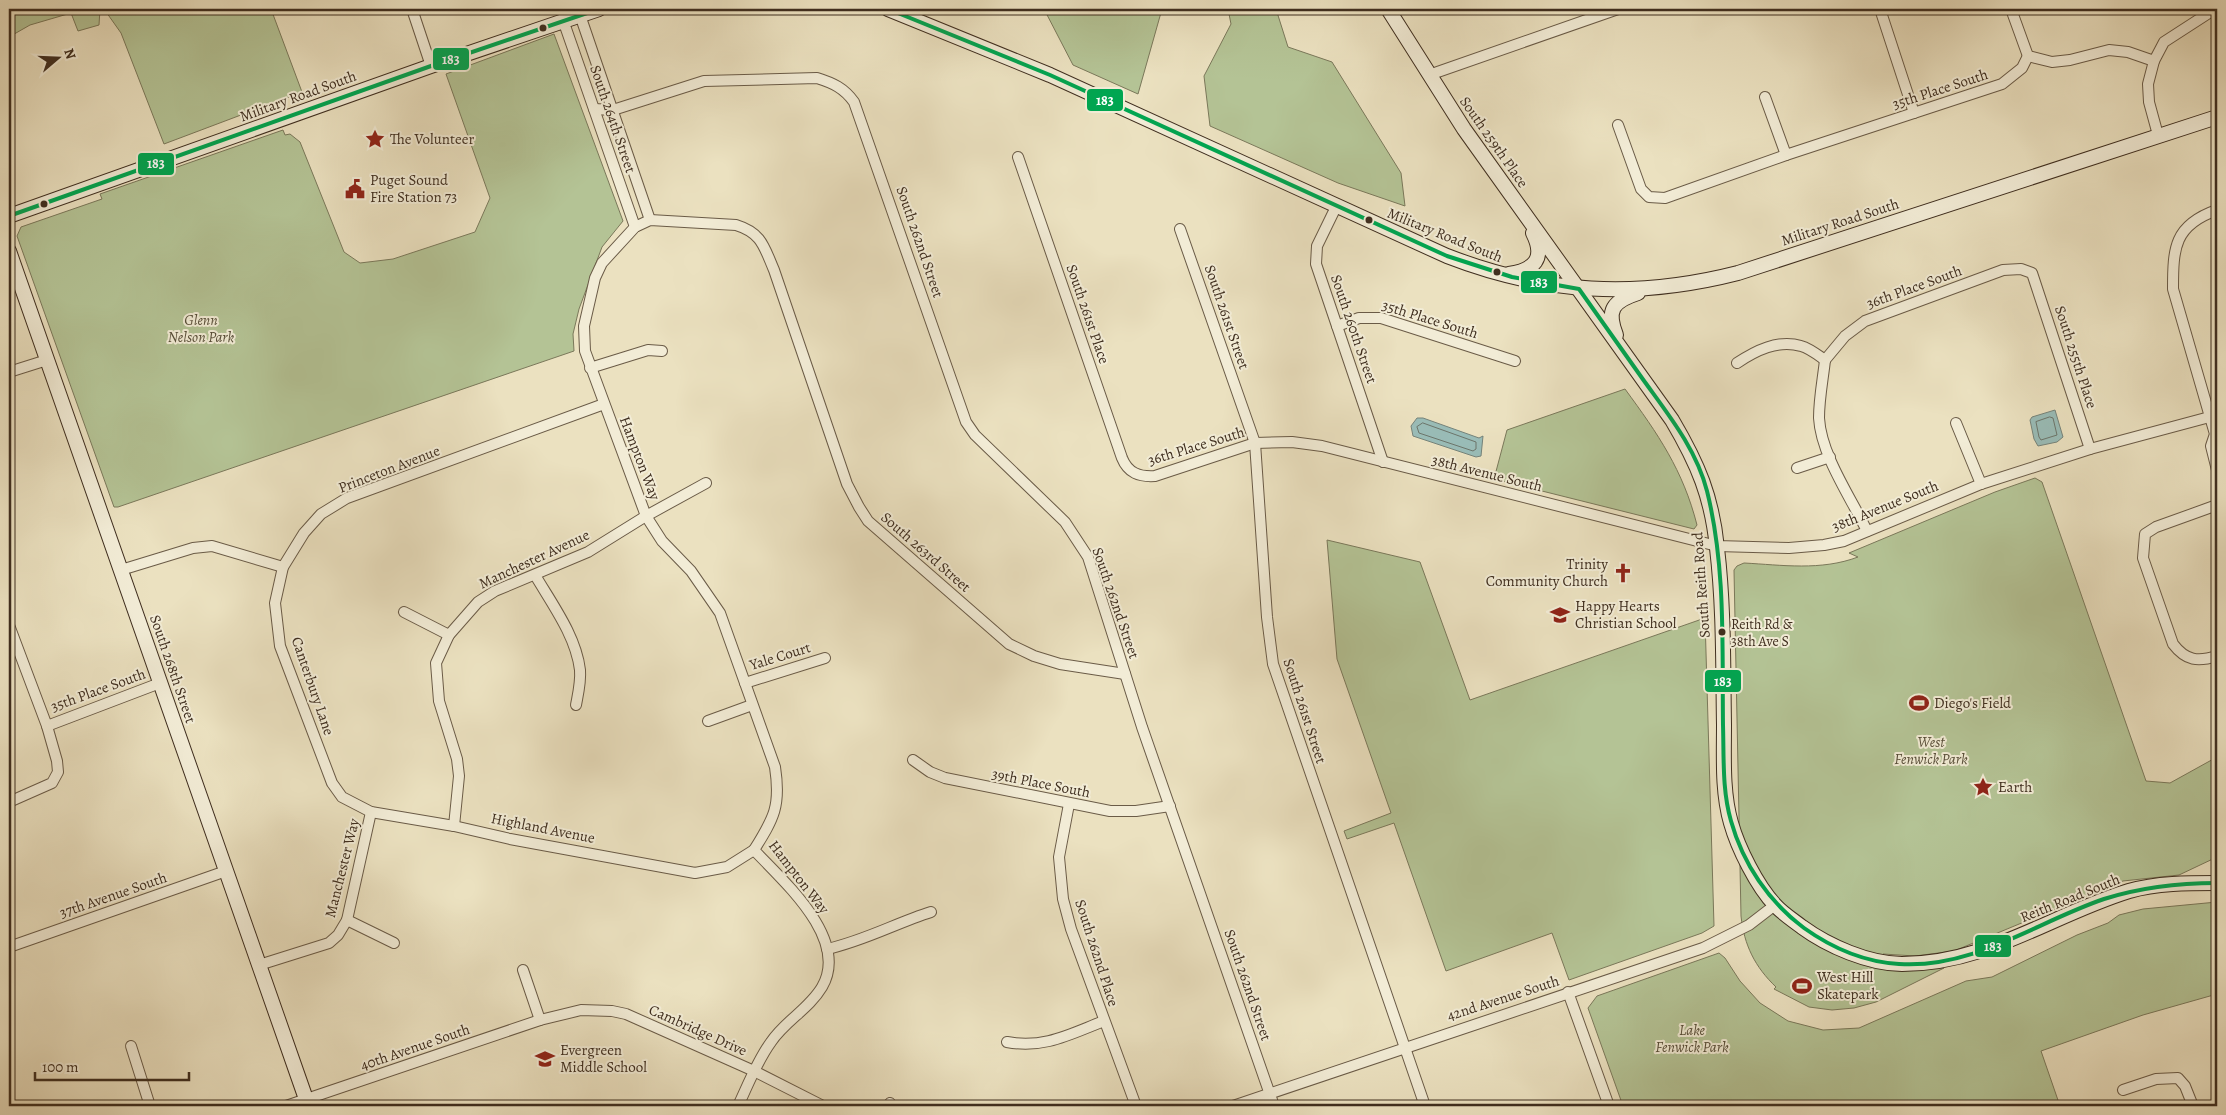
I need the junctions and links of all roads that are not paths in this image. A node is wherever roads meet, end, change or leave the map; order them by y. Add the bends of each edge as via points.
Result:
1 (412, 9) edge
2 (599, 9) edge
3 (888, 9) edge
4 (1388, 9) edge
5 (1618, 9) edge
6 (1880, 9) edge
7 (2011, 9) edge
8 (2215, 9) edge
9 (580, 15) junction
10 (563, 20) junction
11 (2028, 56) junction
12 (2154, 61) junction
13 (431, 66) junction
14 (1429, 75) junction
15 (1765, 97) dead end
16 (594, 109) junction
17 (613, 110) junction
18 (1914, 113) junction
19 (2217, 117) edge
20 (1618, 125) dead end
21 (2158, 135) junction
22 (1786, 155) junction
23 (1018, 157) dead end
24 (1516, 202) junction
25 (1336, 206) junction
26 (2217, 210) edge
27 (9, 216) edge
28 (650, 220) junction
29 (635, 227) junction
30 (1180, 229) dead end
31 (9, 250) edge
32 (2032, 273) joint
33 (1503, 275) junction
34 (1579, 289) junction
35 (1653, 289) junction
36 (1337, 326) junction
37 (1622, 350) junction
38 (662, 351) dead end
39 (47, 360) junction
40 (1825, 360) junction
41 (1515, 361) dead end
42 (1737, 363) dead end
43 (590, 368) junction
44 (9, 372) edge
45 (604, 404) junction
46 (2214, 415) edge
47 (1956, 423) dead end
48 (2216, 435) edge
49 (1255, 443) junction
50 (2090, 449) junction
51 (1830, 457) junction
52 (1383, 462) junction
53 (1797, 468) dead end
54 (2217, 470) edge
55 (1136, 475) joint
56 (706, 483) dead end
57 (1981, 484) junction
58 (2217, 504) edge
59 (646, 516) junction
60 (1868, 531) junction
61 (1717, 546) junction
62 (282, 567) junction
63 (121, 570) junction
64 (535, 575) junction
65 (404, 612) dead end
66 (9, 625) edge
67 (450, 634) junction
68 (2217, 656) edge
69 (825, 658) dead end
70 (1125, 674) junction
71 (160, 683) junction
72 (744, 683) junction
73 (576, 705) dead end
74 (752, 705) junction
75 (708, 721) dead end
76 (47, 726) junction
77 (913, 760) dead end
78 (332, 783) joint
79 (9, 802) edge
80 (1069, 804) junction
81 (1170, 806) junction
82 (372, 812) junction
83 (454, 826) junction
84 (754, 850) junction
85 (226, 871) junction
86 (2217, 883) edge
87 (1775, 905) junction
88 (931, 912) dead end
89 (347, 920) junction
90 (394, 943) dead end
91 (9, 947) edge
92 (827, 949) junction
93 (259, 965) junction
94 (523, 970) dead end
95 (1568, 992) junction
96 (555, 1016) joint
97 (540, 1020) junction
98 (1104, 1021) junction
99 (1007, 1042) dead end
100 (131, 1046) dead end
101 (1404, 1047) junction
102 (754, 1071) junction
103 (2123, 1090) dead end
104 (1270, 1094) junction
105 (306, 1099) junction
106 (150, 1106) edge
107 (286, 1106) edge
108 (738, 1106) edge
109 (823, 1106) edge
110 (1136, 1106) edge
111 (1233, 1106) edge
112 (1274, 1106) edge
113 (1426, 1106) edge
114 (1609, 1106) edge
115 (2193, 1106) edge

1 - 13 street
2 - 9 main road, Military Road South
3 - 25 main road, Military Road South via 1050,75
4 - 14 main road, South 259th Place
5 - 14 street
6 - 18 street
7 - 11 street
8 - 12 street via 2164,42
9 - 10 main road, Military Road South
9 - 17 street, South 264th Street
10 - 13 main road, Military Road South
10 - 16 street, South 264th Street
11 - 12 street via 2052,62 2109,50 2128,52
11 - 18 street, 35th Place South via 2022,68 2002,84
12 - 21 street via 2148,84
13 - 27 main road, Military Road South
14 - 24 main road, South 259th Place
15 - 22 street
16 - 17 street
16 - 29 street, South 264th Street
17 - 28 street, South 264th Street
17 - 70 street, South 262nd Street via 704,81 817,78 846,91 859,112 966,422 1076,537 1088,557
18 - 22 street, 35th Place South
19 - 21 main road, Military Road South
20 - 22 street, 35th Place South via 1636,178 1649,197 1665,198
21 - 35 main road, Military Road South via 1738,273
23 - 55 street, South 261st Place via 1122,458 1128,470
24 - 33 main road via 1538,245 1538,253 1528,269
24 - 34 main road, South 259th Place
25 - 33 main road, Military Road South via 1446,256
25 - 36 street, South 260th Street via 1317,246 1316,264
26 - 46 street via 2196,220 2179,236 2174,251 2173,289
28 - 29 street, Hampton Way
28 - 70 street, South 263rd Street via 736,225 747,228 762,242 847,484 868,521 1009,644 1060,664
29 - 43 street, Hampton Way via 602,263 595,278 583,330
30 - 49 street, South 261st Street
31 - 39 main road, South 268th Street
32 - 40 street, 36th Place South via 2021,269 2003,270 1865,321 1845,336
32 - 50 street, South 255th Place
33 - 34 main road, Military Road South
34 - 35 main road, Military Road South
34 - 37 main road, South Reith Road
35 - 37 main road via 1620,300 1613,308 1611,320
36 - 41 street, 35th Place South via 1359,318 1381,318
36 - 52 street, South 260th Street
37 - 61 main road, South Reith Road via 1672,420 1693,456 1706,489
38 - 43 street via 648,350
39 - 44 street
39 - 63 main road, South 268th Street
40 - 42 street via 1802,346 1784,344 1769,346
40 - 51 street via 1819,419
43 - 45 street, Hampton Way
45 - 59 street, Hampton Way
45 - 62 street, Princeton Avenue via 347,498 321,514
46 - 48 street
46 - 50 street, 38th Avenue South
47 - 57 street
48 - 54 street via 2210,446
49 - 52 street, 36th Place South via 1292,442 1322,446
49 - 55 street, 36th Place South via 1155,476
49 - 101 street, South 261st Street via 1272,664
50 - 57 street, 38th Avenue South
51 - 53 street
51 - 60 street
52 - 61 street, 38th Avenue South
56 - 59 street, Manchester Avenue
57 - 60 street, 38th Avenue South
58 - 68 street via 2145,534 2143,558 2173,644 2187,658 2199,661
59 - 64 street, Manchester Avenue via 588,552
59 - 72 street, Hampton Way via 720,613
60 - 61 street, 38th Avenue South via 1824,546
61 - 87 main road, South Reith Road via 1729,814 1744,854
62 - 63 street via 212,546 194,548
62 - 78 street, Canterbury Lane via 275,603 280,646
63 - 71 main road, South 268th Street
64 - 67 street, Manchester Avenue via 512,583 478,602
64 - 73 street via 575,650 580,670
65 - 67 street
66 - 76 street
67 - 83 street, Manchester Avenue via 436,663 439,701 459,776
69 - 72 street, Yale Court
70 - 81 street, South 262nd Street
71 - 76 street, 35th Place South
71 - 85 main road, South 268th Street
72 - 74 street, Hampton Way
74 - 75 street
74 - 84 street, Hampton Way via 775,767 778,790 772,822
76 - 79 street via 58,760 58,772 52,783
77 - 80 street, 39th Place South via 945,778
78 - 82 street, Highland Avenue via 342,797
80 - 81 street, 39th Place South via 1126,812
80 - 98 street, South 262nd Place via 1059,857 1063,899
81 - 104 street, South 262nd Street
82 - 83 street, Highland Avenue
82 - 89 street, Manchester Way
83 - 84 street, Highland Avenue via 695,873 727,867
84 - 92 street, Hampton Way via 813,917 823,933
85 - 91 street, 37th Avenue South
85 - 93 main road, South 268th Street
86 - 87 main road, Reith Road South via 2132,890 1974,954 1928,963 1898,964 1860,956 1813,936
87 - 95 street, 42nd Avenue South via 1749,925 1703,948
88 - 92 street via 873,936
89 - 90 street
89 - 93 street, Manchester Way via 338,935 328,943
92 - 102 street, Hampton Way via 828,976 822,987 810,1003 783,1026
93 - 105 main road, South 268th Street
94 - 97 street
95 - 101 street, 42nd Avenue South
95 - 114 street
96 - 97 street, 40th Avenue South
96 - 102 street, Cambridge Drive via 588,1010 626,1014
97 - 105 street, 40th Avenue South
98 - 99 street via 1039,1044
98 - 110 street, South 262nd Place
100 - 106 street
101 - 104 street, 42nd Avenue South
101 - 113 street, South 261st Street
102 - 108 street, Hampton Way
102 - 109 street, Cambridge Drive
103 - 115 street via 2156,1079 2178,1078
104 - 111 street, 42nd Avenue South
104 - 112 street, South 262nd Street
105 - 107 street, 40th Avenue South

